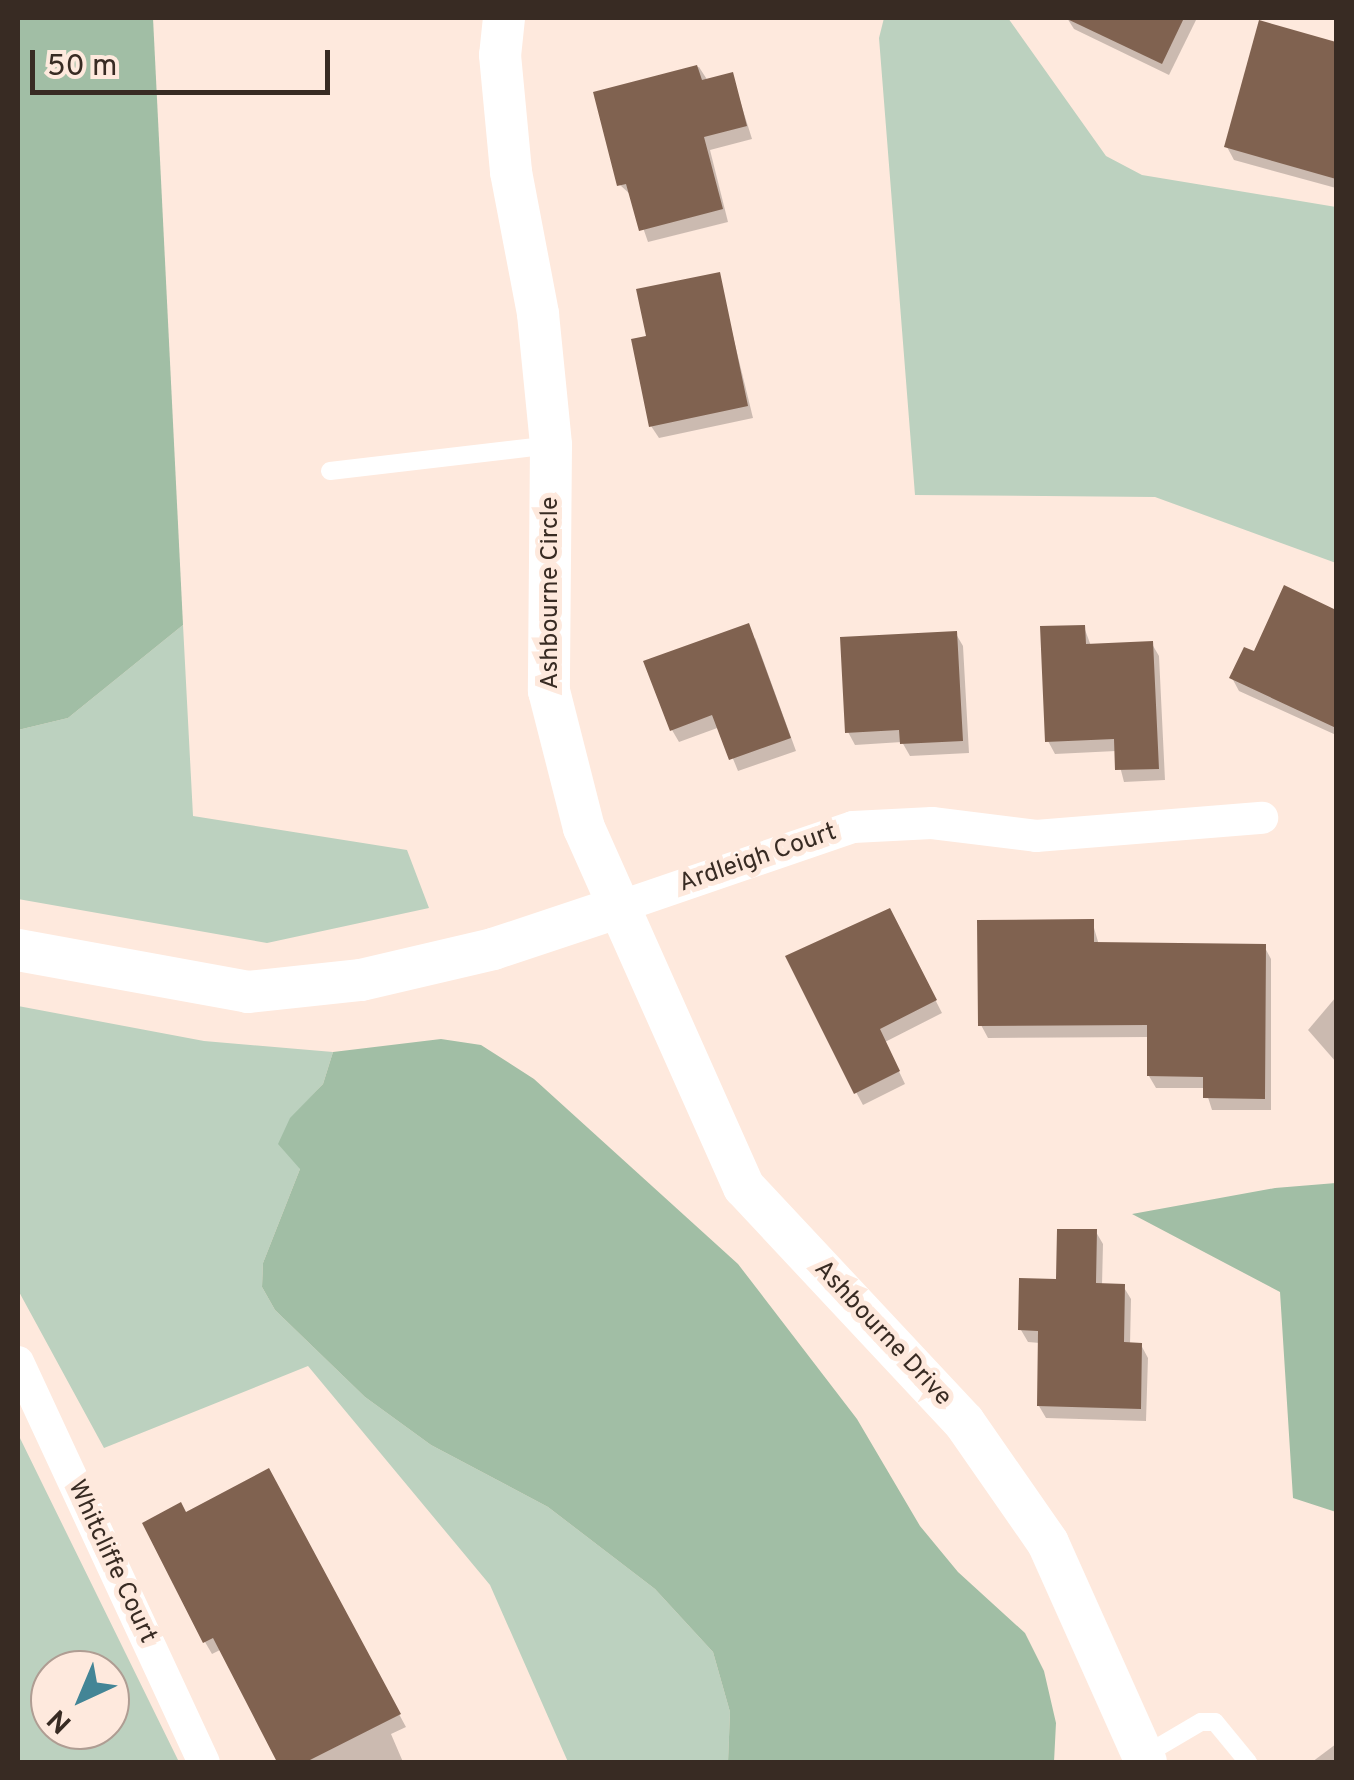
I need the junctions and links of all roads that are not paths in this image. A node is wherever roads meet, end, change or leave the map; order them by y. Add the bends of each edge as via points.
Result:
1 (504, 18) edge
2 (551, 445) junction
3 (330, 471) dead end
4 (1262, 818) dead end
5 (616, 908) junction
6 (18, 950) edge
7 (18, 1362) edge
8 (1144, 1759) edge
9 (204, 1762) edge
10 (1248, 1762) edge

1 - 2 street, Ashbourne Circle via 500,55 510,172 538,314
2 - 3 lane
2 - 5 street, Ashbourne Circle via 549,690 571,786
4 - 5 street, Ardleigh Court via 1036,836 932,824 853,827
5 - 6 street via 493,950 361,980 248,992
5 - 8 street, Ashbourne Drive via 744,1186 964,1422 1048,1543
7 - 9 street, Whitcliffe Court
8 - 10 lane via 1201,1722 1215,1722 1232,1734

